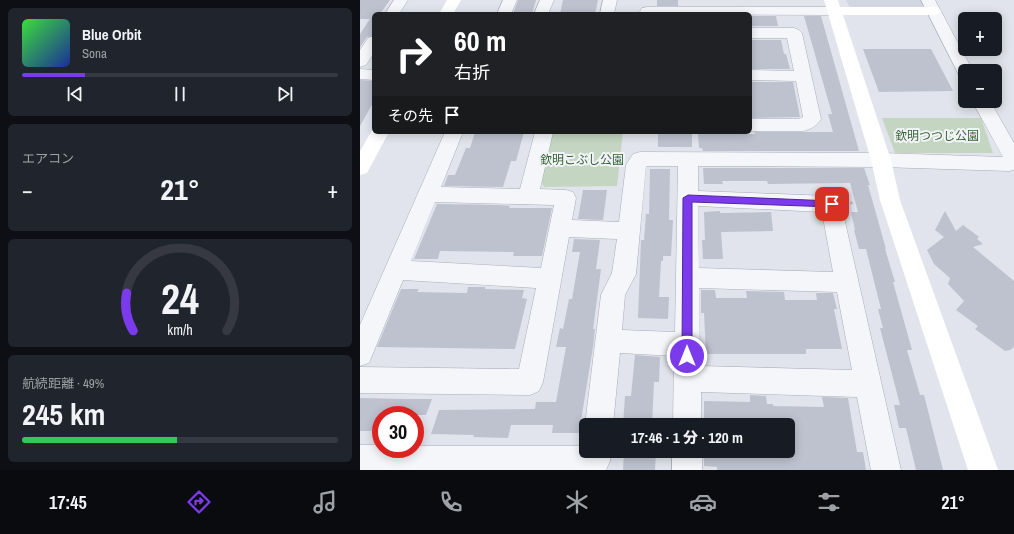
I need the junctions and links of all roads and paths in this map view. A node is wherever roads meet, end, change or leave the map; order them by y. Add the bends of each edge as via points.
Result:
1 (401, 0) edge
2 (454, 0) edge
3 (510, 0) edge
4 (547, 0) edge
5 (610, 0) edge
6 (755, 6) edge
7 (832, 6) edge
8 (931, 6) edge
9 (648, 8) edge
10 (393, 12) edge
11 (447, 12) edge
12 (505, 12) edge
13 (542, 12) edge
14 (608, 12) edge
15 (752, 33) edge
16 (372, 44) edge
17 (360, 62) edge
18 (961, 64) edge
19 (360, 74) edge
20 (372, 75) edge
21 (752, 75) edge
22 (804, 76) junction
23 (985, 108) edge
24 (754, 125) edge
25 (379, 134) edge
26 (453, 134) edge
27 (544, 134) edge
28 (1010, 150) edge
29 (688, 160) junction
30 (763, 160) junction
31 (881, 160) junction
32 (360, 168) edge
33 (428, 194) junction
34 (528, 197) junction
35 (688, 198) junction
36 (890, 200) junction
37 (832, 204) junction
38 (560, 228) junction
39 (629, 231) junction
40 (396, 270) junction
41 (687, 278) junction
42 (550, 279) junction
43 (848, 282) junction
44 (609, 342) junction
45 (687, 345) junction
46 (360, 354) edge
47 (687, 379) junction
48 (360, 380) edge
49 (868, 384) junction
50 (600, 418) edge
51 (687, 418) edge
52 (595, 458) edge
53 (687, 458) edge
54 (360, 460) edge
55 (687, 470) edge
56 (886, 470) edge
57 (983, 470) edge

1 - 10 street
2 - 11 street
3 - 12 street
4 - 13 street
5 - 14 street
6 - 7 street
6 - 9 street
7 - 8 street
7 - 31 street
8 - 18 street
15 - 22 street via 794,33
16 - 17 street
19 - 20 street
21 - 22 street
22 - 24 street via 812,119 803,125
23 - 28 street
24 - 30 street
25 - 32 street
26 - 33 street
27 - 34 street
28 - 31 street via 1013,158 1009,164
29 - 30 street
29 - 35 street
29 - 39 street via 640,159 636,165
30 - 31 street
31 - 36 street
33 - 34 street
33 - 40 street
34 - 38 street via 566,198
35 - 37 street
35 - 41 street
36 - 37 path
36 - 57 street
37 - 43 street
38 - 39 street
38 - 42 street
39 - 44 street via 624,274 613,295
40 - 42 street
40 - 46 street
41 - 43 street
41 - 45 street
42 - 48 street via 530,382
43 - 49 street
44 - 45 street
44 - 50 street
45 - 47 street
47 - 49 street
47 - 51 street
49 - 56 street
52 - 54 street via 594,461
53 - 55 street

